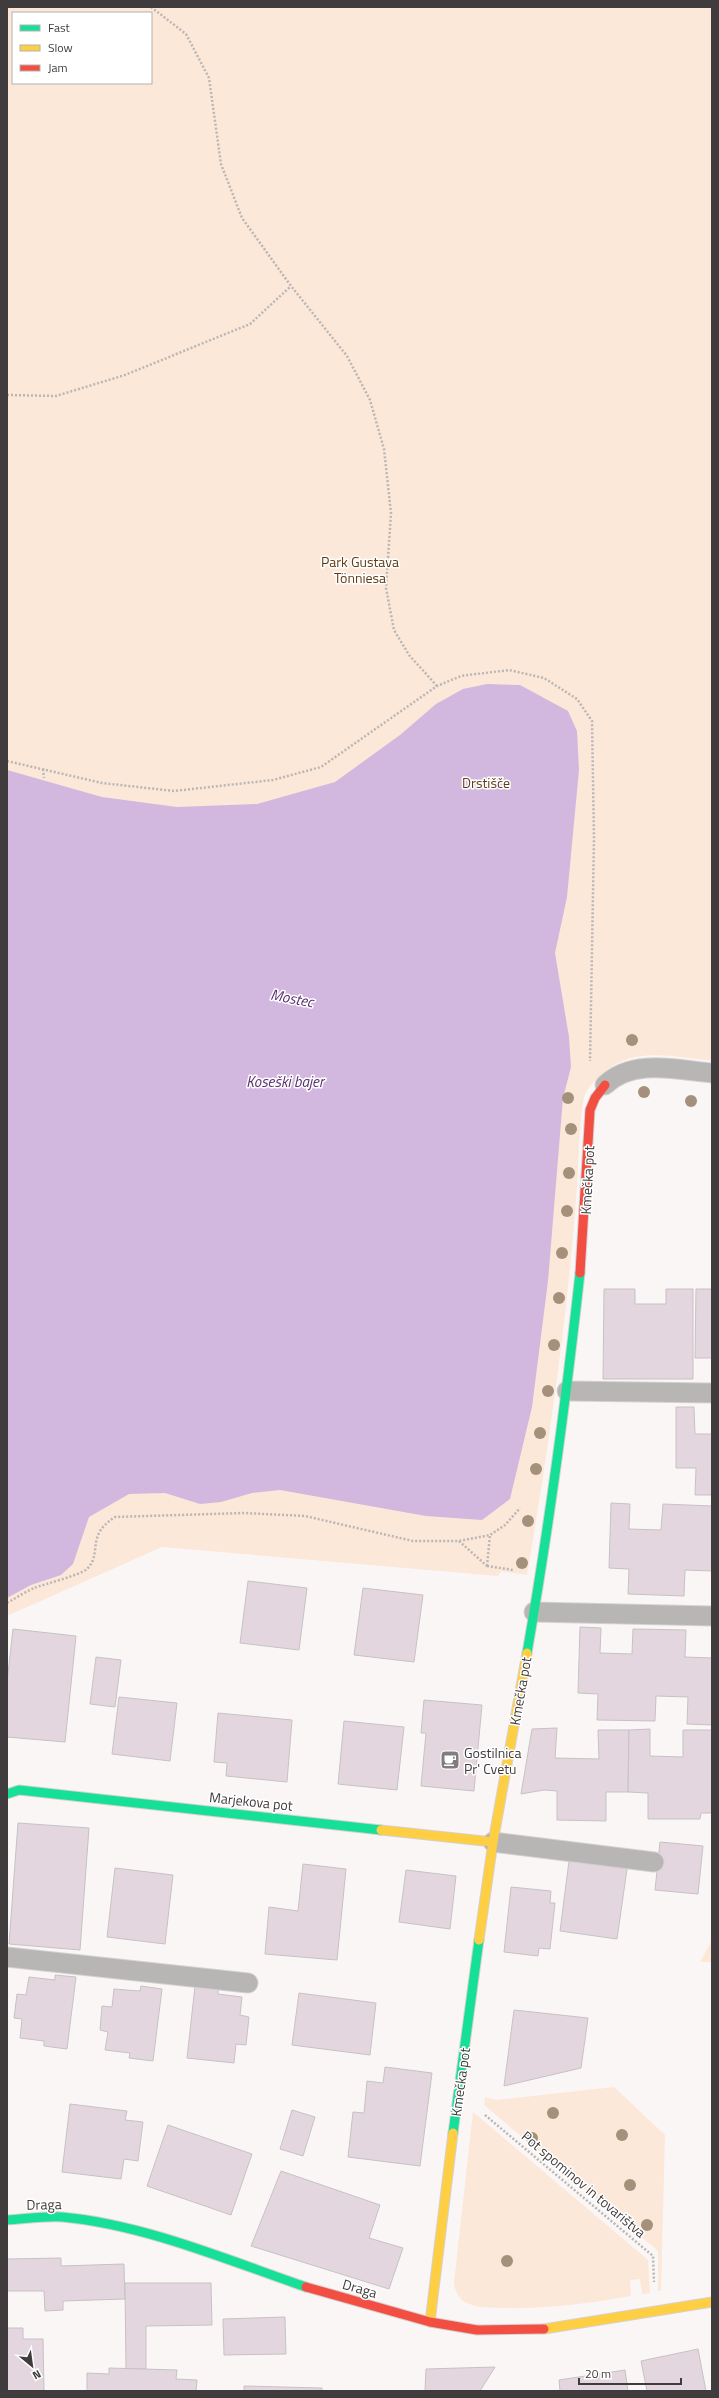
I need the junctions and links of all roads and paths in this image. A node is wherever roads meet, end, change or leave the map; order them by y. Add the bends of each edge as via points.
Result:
1 (151, 7) edge
2 (291, 286) junction
3 (7, 395) edge
4 (437, 686) junction
5 (7, 761) edge
6 (43, 769) junction
7 (44, 778) dead end
8 (590, 1063) dead end
9 (712, 1073) edge
10 (605, 1085) joint
11 (567, 1391) junction
12 (712, 1393) edge
13 (459, 1541) junction
14 (7, 1603) edge
15 (534, 1612) junction
16 (712, 1616) edge
17 (7, 1794) edge
18 (493, 1842) junction
19 (654, 1862) dead end
20 (7, 1957) edge
21 (248, 1983) dead end
22 (458, 2092) junction
23 (7, 2220) edge
24 (712, 2302) edge
25 (655, 2313) junction
26 (430, 2322) junction

1 - 2 path via 186,34 209,78 221,164 242,218
2 - 3 path via 250,324 125,375 56,396
2 - 4 path via 348,356 370,400 384,448 392,513 386,588 394,630 409,655
4 - 6 path via 322,767 273,780 174,791 102,783
4 - 8 path via 461,676 510,670 544,678 577,699 592,721 594,838
5 - 6 path
6 - 7 path
9 - 10 lane, Kmečka pot via 646,1067 616,1076
10 - 11 street, Kmečka pot via 590,1110 583,1243
11 - 12 lane
11 - 15 street, Kmečka pot
13 - 13 path via 490,1535 487,1566
13 - 14 path via 412,1541 305,1516 244,1513 115,1517 105,1523 96,1536 93,1561 86,1570 33,1588
15 - 16 lane
15 - 18 street, Kmečka pot
17 - 18 street, Marjekova pot via 19,1790
18 - 19 lane
18 - 22 street, Kmečka pot
20 - 21 lane
22 - 25 path, Pot spominov in tovarištva via 653,2256
22 - 26 street, Kmečka pot
23 - 26 street, Draga via 60,2216 113,2224 324,2293
24 - 25 street, Draga
25 - 26 street, Draga via 530,2330 477,2330

